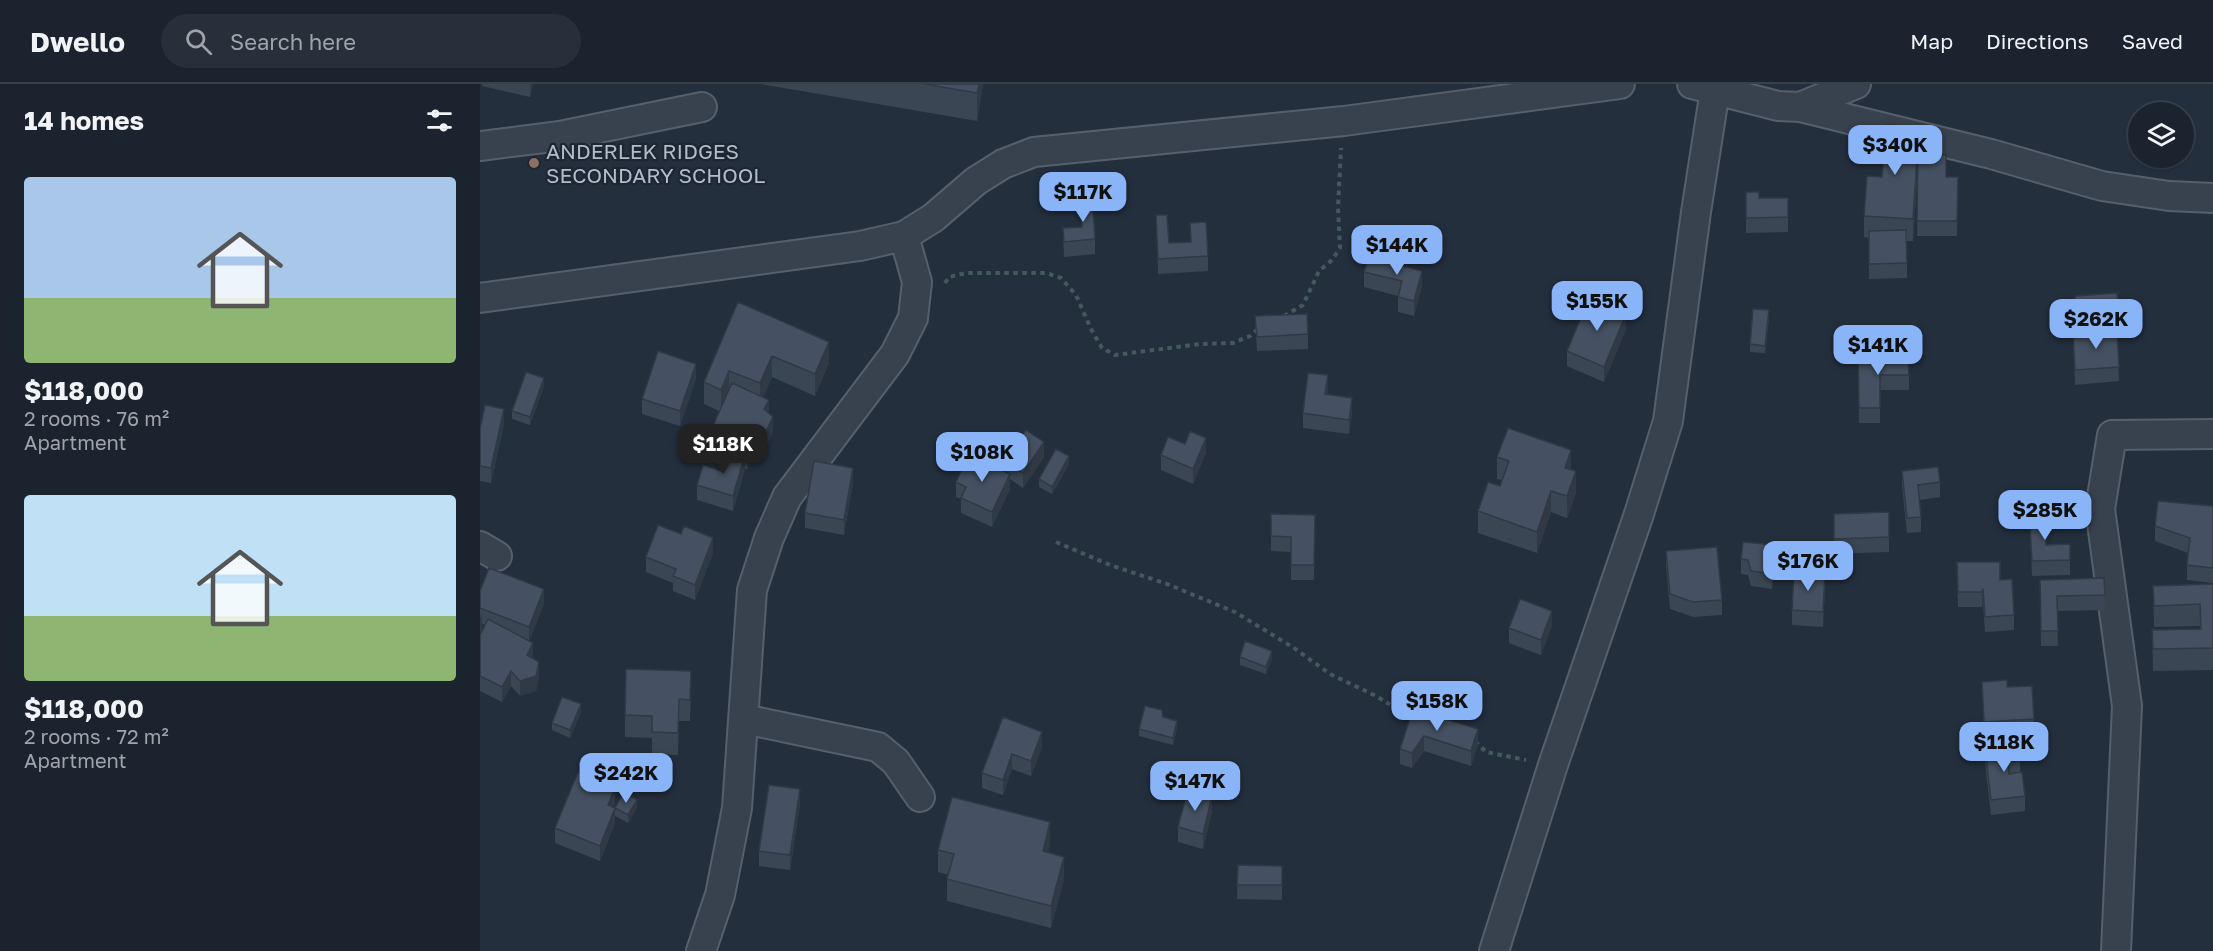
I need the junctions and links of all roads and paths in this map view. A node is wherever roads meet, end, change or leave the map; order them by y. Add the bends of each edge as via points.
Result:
1 (1620, 84) edge
2 (1856, 84) edge
3 (1703, 87) edge
4 (702, 106) dead end
5 (1800, 107) junction
6 (1344, 121) junction
7 (480, 146) edge
8 (2213, 198) edge
9 (904, 236) junction
10 (944, 284) dead end
11 (480, 298) edge
12 (1276, 319) edge
13 (1267, 323) edge
14 (2213, 434) edge
15 (1056, 542) dead end
16 (744, 719) junction
17 (1420, 722) edge
18 (1466, 742) edge
19 (1553, 765) junction
20 (920, 797) dead end
21 (701, 951) edge
22 (1494, 951) edge
23 (2116, 951) edge

1 - 6 street
2 - 5 street
3 - 5 street via 1778,106
3 - 19 street via 1696,212 1668,421
4 - 7 street via 560,136
5 - 8 street via 2103,186
6 - 9 street via 1034,152 1003,164 976,181 933,218
6 - 12 path via 1338,208 1340,248 1319,272 1303,305
9 - 11 street via 860,246
9 - 16 street via 917,282 913,318 895,354 787,497 769,538 752,590
10 - 13 path via 949,277 966,273 1047,273 1061,278 1076,295 1102,348 1115,355 1233,343
14 - 23 street via 2112,435 2100,509 2127,706
15 - 17 path via 1235,612 1330,674
16 - 20 street via 878,747 896,762
16 - 21 street via 737,808 720,895
18 - 19 path via 1478,744 1486,752
19 - 22 street

